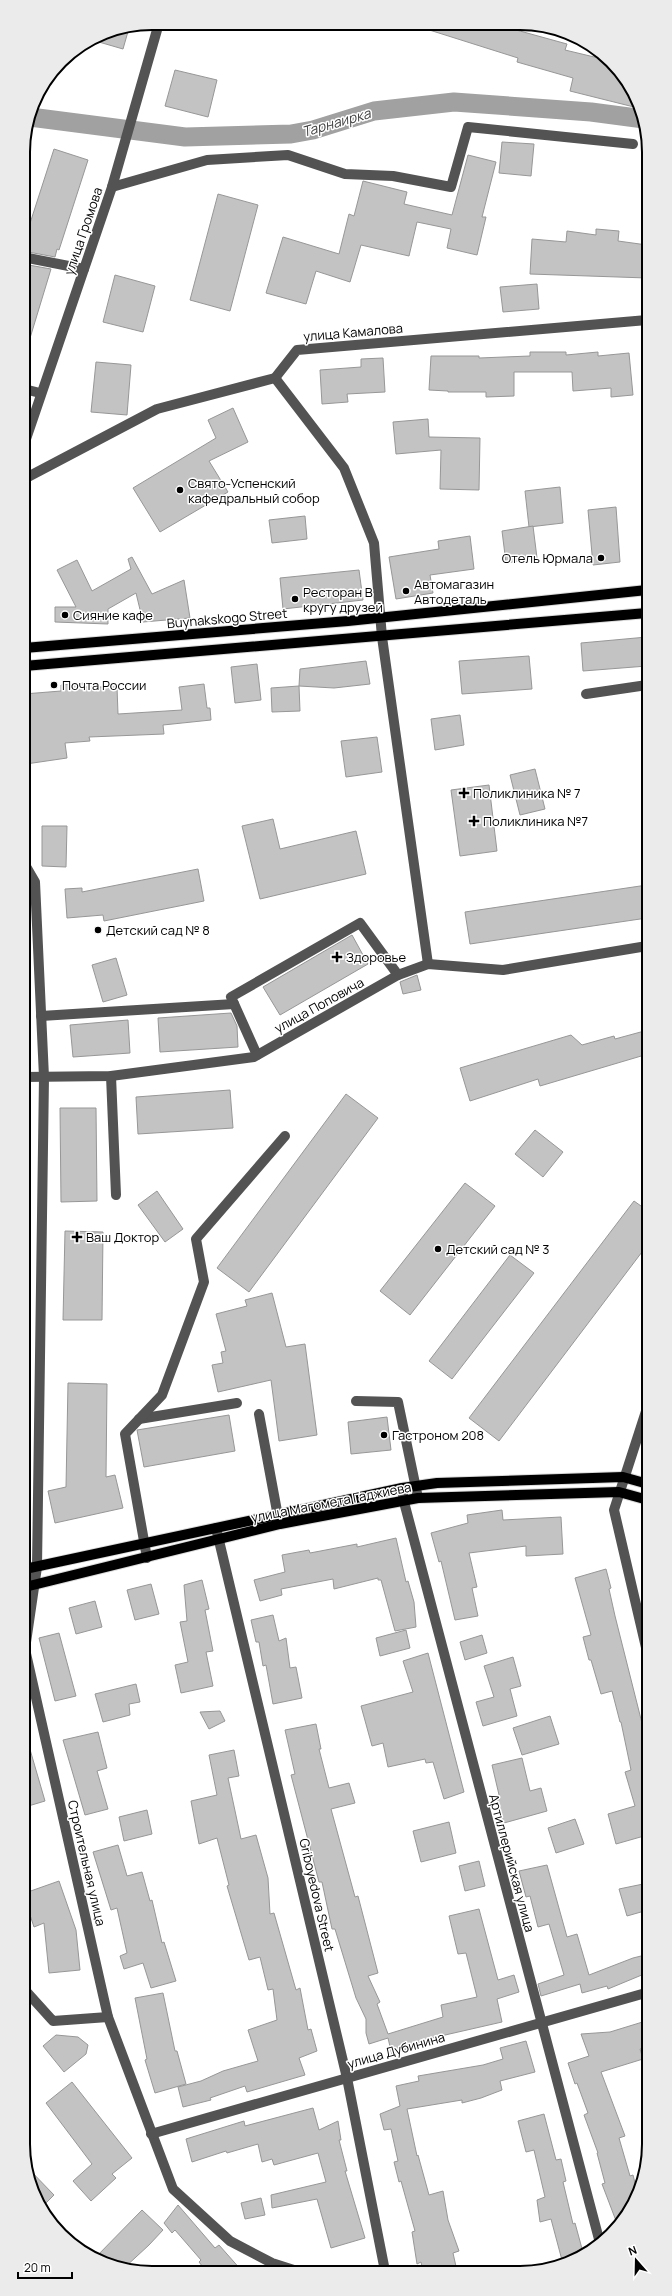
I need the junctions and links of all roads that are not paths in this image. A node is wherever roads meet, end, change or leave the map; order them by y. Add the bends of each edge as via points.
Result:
1 (157, 30) edge
2 (633, 144) dead end
3 (112, 187) junction
4 (30, 258) edge
5 (84, 269) junction
6 (642, 320) edge
7 (275, 378) junction
8 (30, 391) edge
9 (40, 393) junction
10 (30, 426) edge
11 (30, 476) edge
12 (642, 591) edge
13 (642, 613) edge
14 (381, 618) junction
15 (382, 636) junction
16 (30, 647) edge
17 (30, 665) edge
18 (642, 686) edge
19 (586, 694) dead end
20 (30, 872) edge
21 (642, 947) edge
22 (428, 964) junction
23 (398, 975) junction
24 (234, 1004) junction
25 (41, 1016) junction
26 (257, 1055) junction
27 (111, 1076) junction
28 (44, 1077) junction
29 (30, 1078) edge
30 (286, 1136) dead end
31 (116, 1195) dead end
32 (356, 1401) dead end
33 (237, 1403) dead end
34 (259, 1414) dead end
35 (138, 1419) junction
36 (642, 1422) edge
37 (623, 1477) junction
38 (642, 1482) edge
39 (415, 1486) junction
40 (402, 1488) junction
41 (619, 1492) junction
42 (418, 1498) junction
43 (642, 1498) edge
44 (404, 1502) junction
45 (278, 1519) junction
46 (216, 1528) junction
47 (218, 1539) junction
48 (143, 1544) junction
49 (147, 1558) junction
50 (37, 1567) junction
51 (30, 1568) edge
52 (36, 1584) junction
53 (30, 1586) edge
54 (30, 1619) edge
55 (642, 1630) edge
56 (30, 1671) edge
57 (642, 1994) edge
58 (30, 1996) edge
59 (108, 2017) junction
60 (541, 2023) junction
61 (346, 2078) junction
62 (151, 2134) junction
63 (598, 2237) edge
64 (281, 2266) edge
65 (384, 2266) edge

1 - 3 street, улица Громова
2 - 3 street via 468,127 451,187 393,176 345,174 288,155 207,160
3 - 5 street, улица Громова
4 - 5 street
5 - 9 street, улица Громова
6 - 7 street, улица Камалова via 297,350
7 - 11 street via 157,408
7 - 14 street via 344,468 374,543
8 - 9 street
9 - 10 street, улица Громова
12 - 14 main road, Buynakskogo Street
13 - 15 main road
14 - 15 street
14 - 16 main road, Buynakskogo Street
15 - 17 main road
15 - 22 street
18 - 19 street
20 - 25 street, Строительная улица via 36,882
21 - 22 street, улица Поповича via 502,970
22 - 23 street, улица Поповича
23 - 24 street via 360,923 231,997
23 - 26 street, улица Поповича
24 - 25 street
24 - 26 street
25 - 28 street, Строительная улица
26 - 27 street, улица Поповича
27 - 28 street, улица Поповича
27 - 31 street
28 - 29 street, улица Поповича
28 - 50 street, Строительная улица
30 - 35 street via 196,1239 204,1282 162,1395
32 - 39 street via 398,1402
33 - 35 street
34 - 45 street
35 - 48 street via 125,1434
36 - 37 street
37 - 38 main road, улица Магомета Гаджиева
37 - 39 main road, улица Магомета Гаджиева via 437,1483
37 - 41 street
39 - 40 main road, улица Магомета Гаджиева
39 - 42 street
40 - 44 street, Артиллерийская улица
40 - 45 main road, улица Магомета Гаджиева
41 - 42 main road, улица Магомета Гаджиева
41 - 43 main road, улица Магомета Гаджиева
41 - 55 street via 614,1510
42 - 44 main road, улица Магомета Гаджиева
44 - 45 main road, улица Магомета Гаджиева
44 - 60 street, Артиллерийская улица
45 - 46 main road, улица Магомета Гаджиева
45 - 47 main road, улица Магомета Гаджиева
46 - 47 street, Griboyedova Street
46 - 48 main road, улица Магомета Гаджиева
47 - 49 main road, улица Магомета Гаджиева
47 - 61 street, Griboyedova Street
48 - 49 street
48 - 50 main road, улица Магомета Гаджиева
49 - 52 main road, улица Магомета Гаджиева
50 - 51 main road, улица Магомета Гаджиева
50 - 52 street, Строительная улица
52 - 53 main road, улица Магомета Гаджиева
52 - 54 street, Строительная улица
56 - 59 street, Строительная улица
57 - 60 street, улица Дубинина
58 - 59 street via 53,2022
59 - 62 street, Строительная улица
60 - 61 street, улица Дубинина
60 - 63 street, Артиллерийская улица
61 - 62 street, улица Дубинина
61 - 65 street, Griboyedova Street
62 - 64 street, Строительная улица via 173,2189 230,2241

